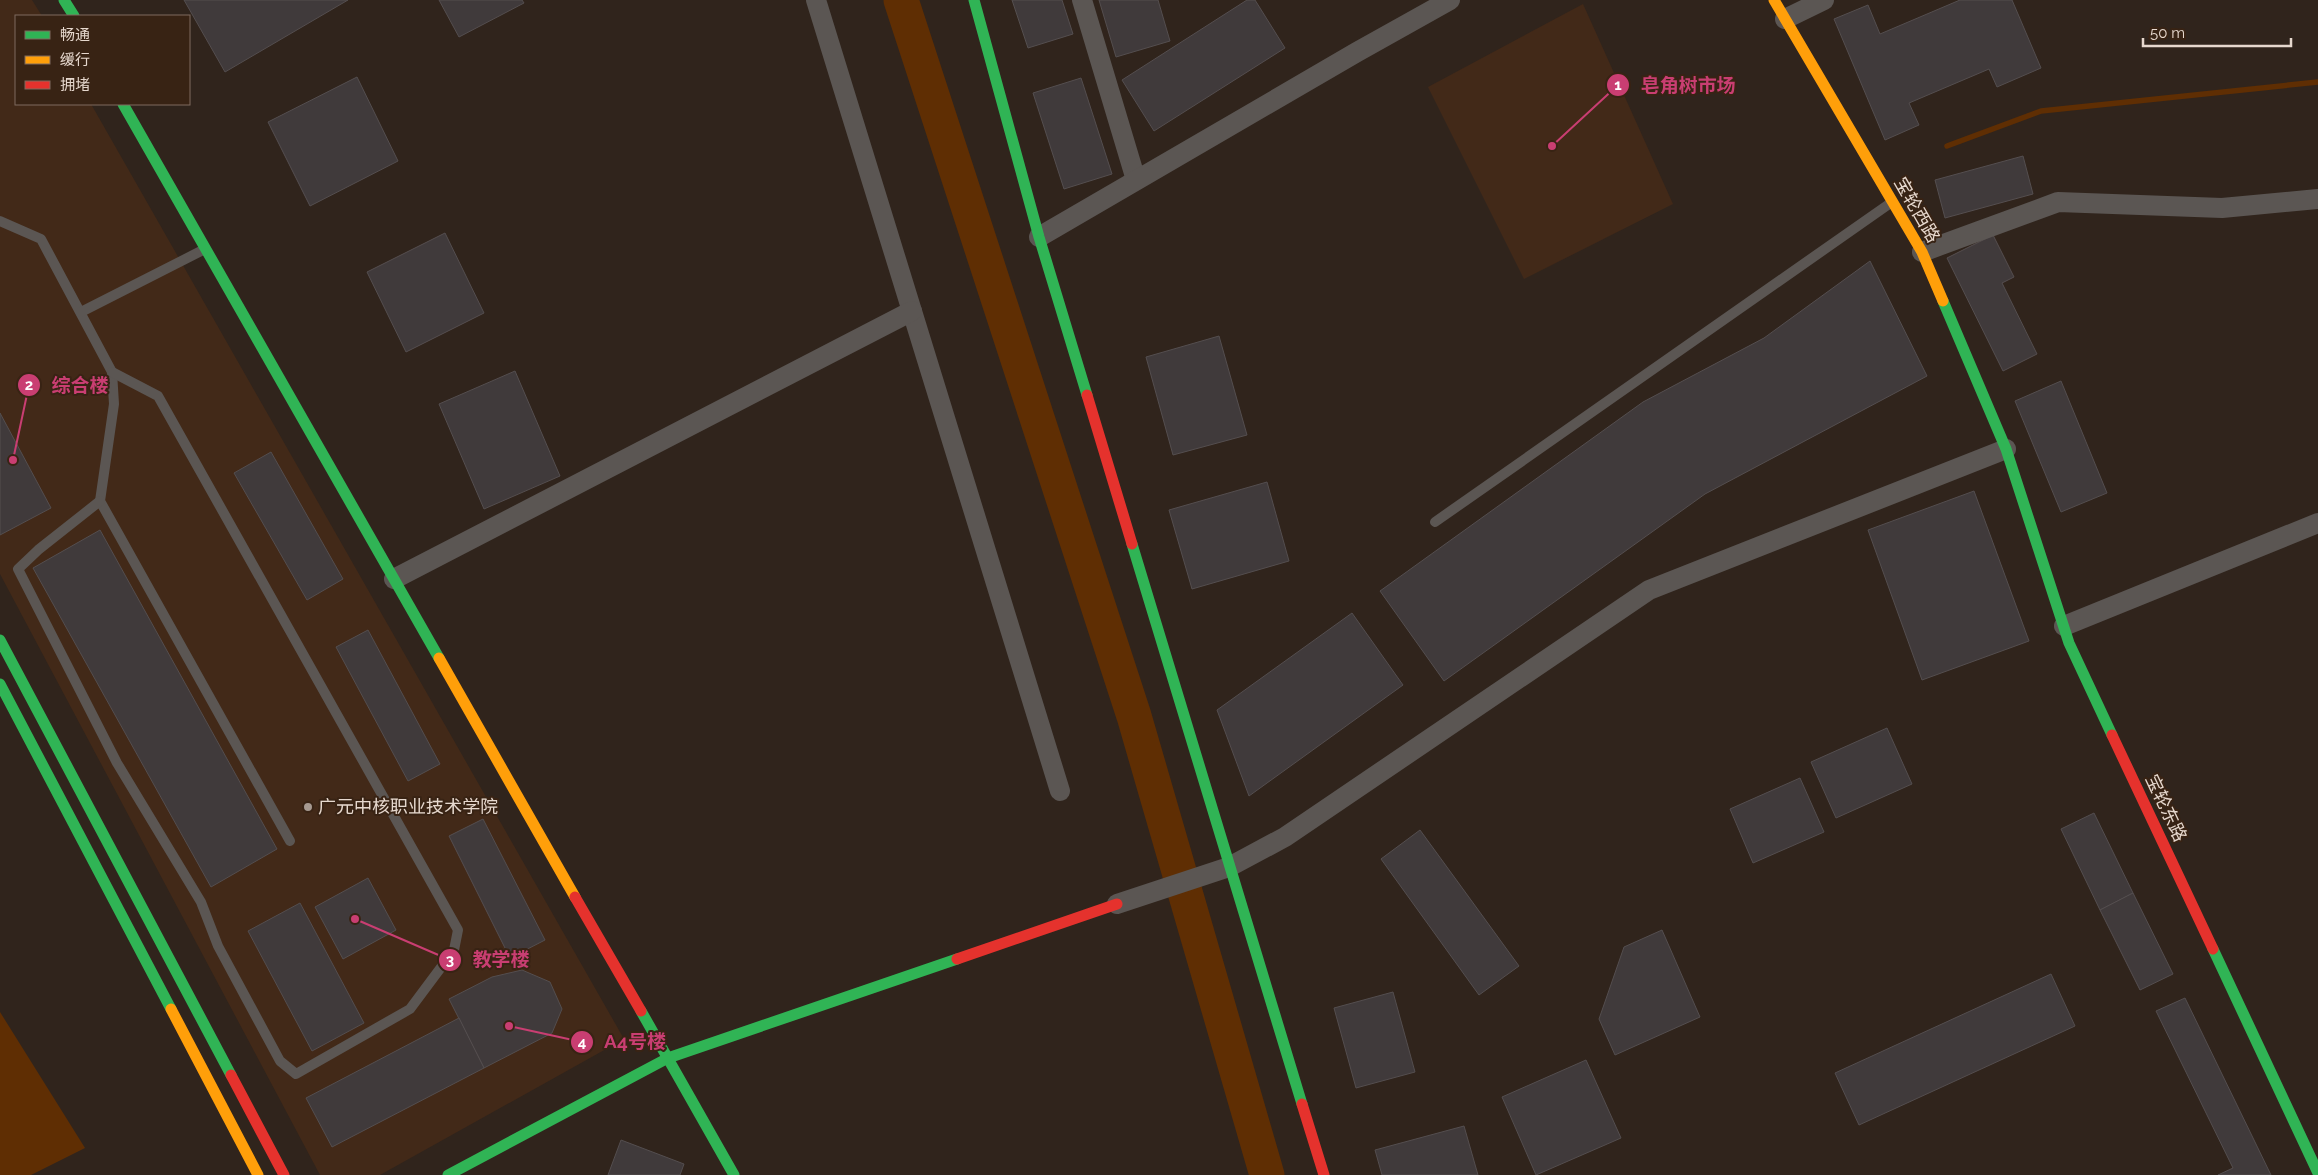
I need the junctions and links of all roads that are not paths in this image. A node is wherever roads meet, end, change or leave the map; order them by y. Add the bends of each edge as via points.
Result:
1 (64, 0) edge
2 (816, 0) edge
3 (974, 0) edge
4 (1082, 0) edge
5 (1450, 0) edge
6 (1774, 0) edge
7 (1824, 0) edge
8 (73, 15) edge
9 (1785, 19) junction
10 (124, 105) edge
11 (1136, 180) junction
12 (2318, 199) edge
13 (1892, 202) junction
14 (0, 221) edge
15 (1039, 238) junction
16 (206, 248) junction
17 (1922, 252) junction
18 (912, 311) junction
19 (81, 312) junction
20 (112, 372) junction
21 (2006, 449) junction
22 (100, 501) junction
23 (1435, 522) dead end
24 (2318, 523) edge
25 (394, 579) junction
26 (2064, 626) junction
27 (0, 640) edge
28 (0, 684) edge
29 (1060, 791) dead end
30 (290, 842) dead end
31 (1229, 867) junction
32 (1117, 904) joint
33 (668, 1058) junction
34 (2318, 1173) edge
35 (258, 1175) edge
36 (284, 1175) edge
37 (448, 1175) edge
38 (734, 1175) edge
39 (1324, 1175) edge

1 - 8 street
2 - 18 street
3 - 15 street
4 - 11 street
5 - 11 street
6 - 9 street, 宝轮西路
7 - 9 street
9 - 13 street, 宝轮西路
10 - 16 street
11 - 15 street
12 - 17 street via 2222,208 2058,202
13 - 17 street, 宝轮西路
13 - 23 lane
14 - 19 lane via 41,239
15 - 31 street
16 - 19 lane
16 - 25 street
17 - 21 street, 宝轮西路
18 - 25 street
18 - 29 street
19 - 20 lane
20 - 22 lane via 114,404
20 - 22 lane via 158,396 458,930 454,950 410,1009 296,1074 280,1061 218,946 202,902 117,763 18,569
21 - 26 street, 宝轮东路
21 - 31 street via 1649,590 1285,837
22 - 30 lane
24 - 26 street
25 - 33 street
26 - 34 street, 宝轮东路 via 2069,643
27 - 36 street
28 - 35 street
31 - 32 street
31 - 39 street
32 - 33 street
33 - 37 street
33 - 38 street

